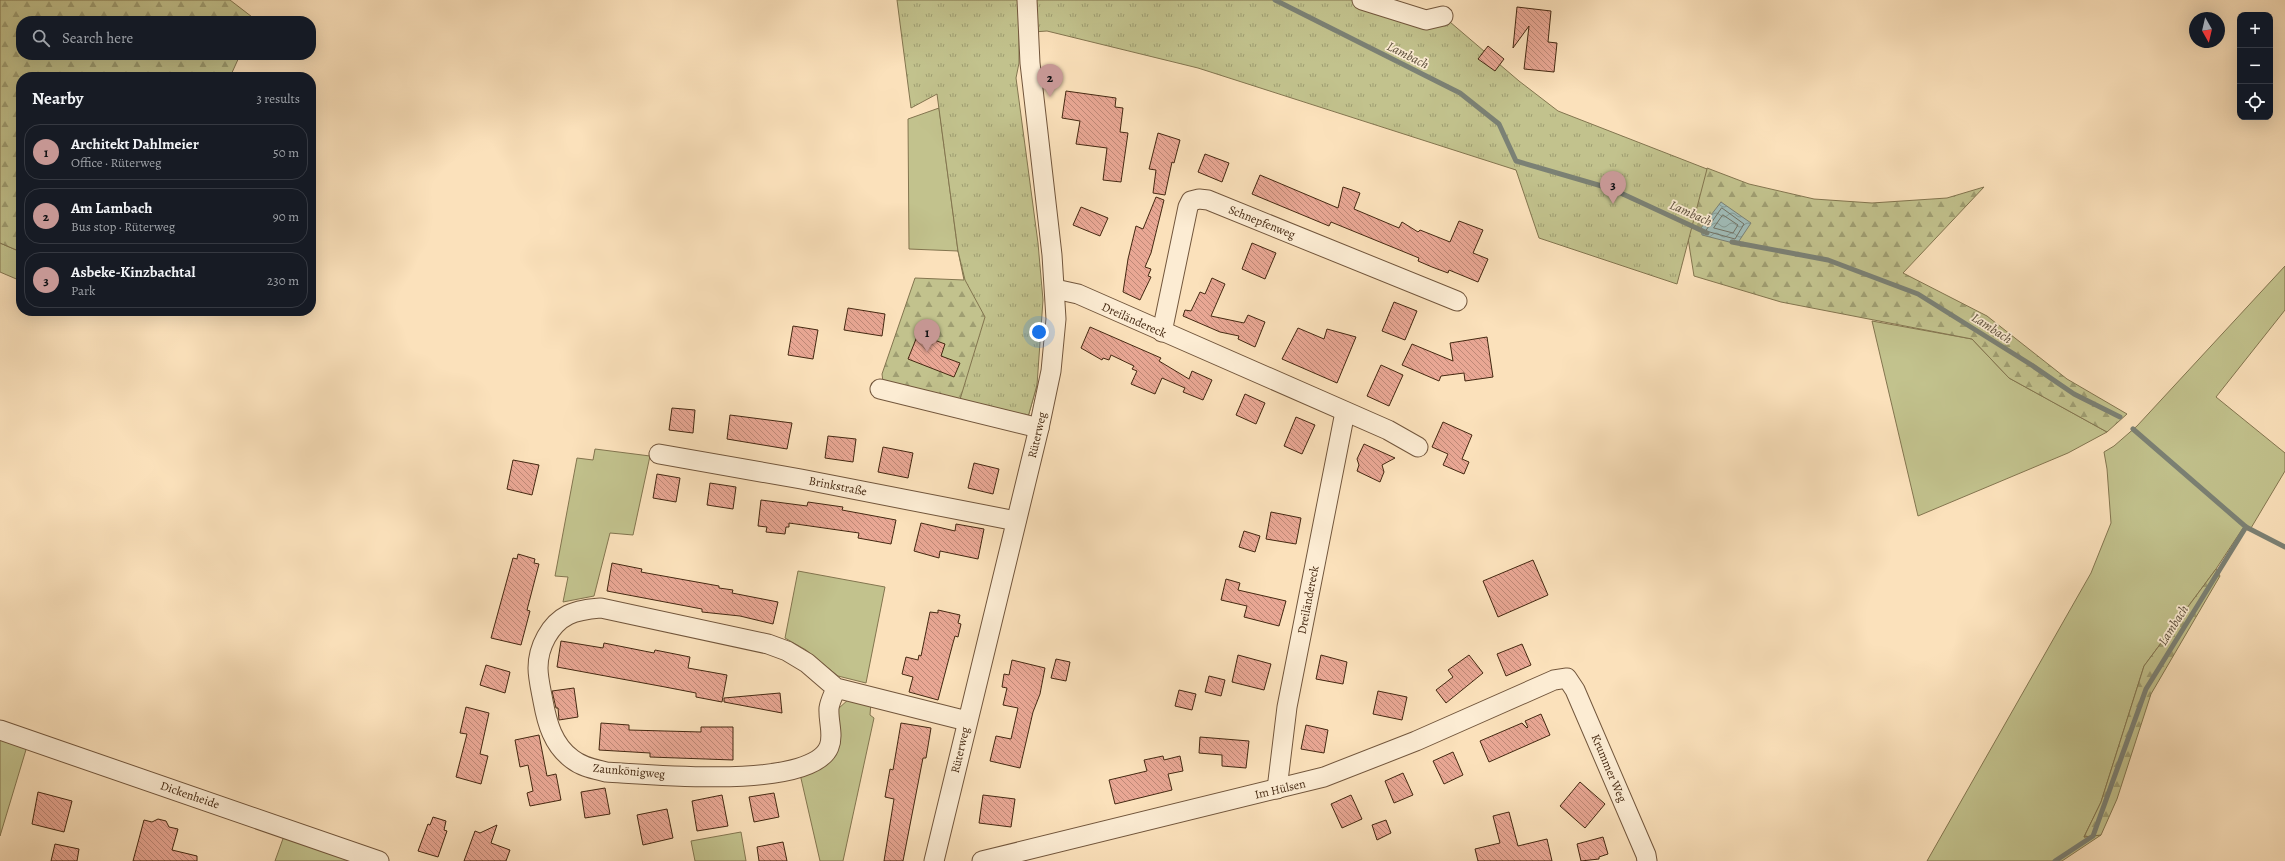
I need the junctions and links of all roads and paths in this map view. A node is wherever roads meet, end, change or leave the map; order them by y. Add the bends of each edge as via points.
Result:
1 (1027, 0) edge
2 (1362, 0) edge
3 (1443, 16) dead end
4 (1055, 289) junction
5 (1457, 301) dead end
6 (1162, 332) junction
7 (880, 389) dead end
8 (1344, 412) junction
9 (1039, 428) junction
10 (1418, 447) dead end
11 (659, 454) dead end
12 (1016, 521) junction
13 (1566, 678) joint
14 (836, 688) junction
15 (967, 722) junction
16 (0, 730) edge
17 (1277, 789) junction
18 (379, 861) edge
19 (934, 861) edge
20 (982, 861) edge
21 (1646, 861) edge

1 - 4 street, Rüterweg via 1035,115
2 - 3 street via 1426,20
4 - 6 street, Dreiländereck via 1078,294
4 - 9 street, Rüterweg via 1056,319 1051,371
5 - 6 street, Schnepfenweg via 1208,200 1199,199 1191,201 1188,207
6 - 8 street, Dreiländereck
7 - 9 street
8 - 10 street, Dreiländereck via 1388,430
8 - 17 street, Dreiländereck via 1287,707
9 - 12 street, Rüterweg
11 - 12 street, Brinkstraße via 800,478
12 - 15 street, Rüterweg
13 - 17 street, Im Hülsen via 1554,680 1416,741 1324,777
13 - 21 street, Krummer Weg via 1575,690 1646,855
14 - 14 street, Zaunkönigweg via 807,663 787,651 768,644 601,608 568,615 544,640 539,653 538,668 551,731 572,759 588,768 606,772 734,777 802,768 814,763 829,747 829,708
14 - 15 street, Zaunkönigweg
15 - 19 street, Rüterweg
16 - 18 street, Dickenheide
17 - 20 street, Im Hülsen

